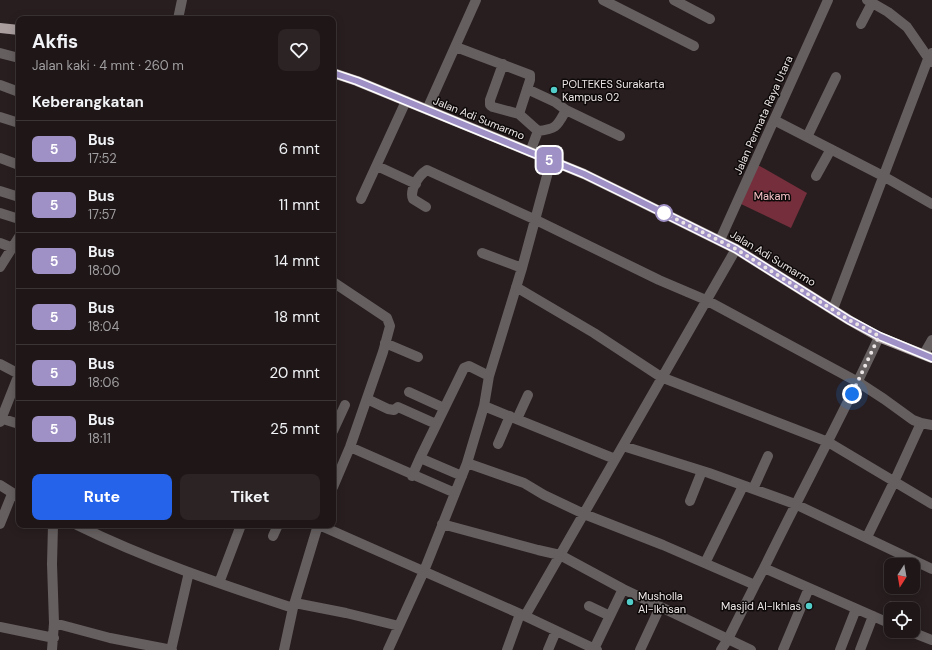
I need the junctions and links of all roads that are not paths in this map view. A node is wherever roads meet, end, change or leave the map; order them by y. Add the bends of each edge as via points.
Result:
1 (182, 0) edge
2 (476, 0) edge
3 (603, 0) edge
4 (674, 0) edge
5 (828, 0) edge
6 (869, 1) edge
7 (179, 16) edge
8 (710, 19) dead end
9 (861, 24) dead end
10 (0, 28) edge
11 (16, 30) edge
12 (694, 46) dead end
13 (456, 47) junction
14 (0, 52) edge
15 (16, 57) edge
16 (931, 58) edge
17 (503, 64) junction
18 (336, 74) edge
19 (836, 77) dead end
20 (0, 85) edge
21 (528, 89) junction
22 (16, 91) edge
23 (406, 101) junction
24 (430, 104) junction
25 (566, 110) junction
26 (519, 114) junction
27 (0, 117) edge
28 (774, 120) junction
29 (16, 122) edge
30 (620, 136) dead end
31 (807, 137) junction
32 (534, 142) junction
33 (831, 149) junction
34 (0, 158) edge
35 (552, 161) junction
36 (16, 164) edge
37 (376, 166) junction
38 (816, 176) dead end
39 (883, 176) junction
40 (416, 184) junction
41 (0, 191) edge
42 (16, 196) edge
43 (361, 199) dead end
44 (932, 204) edge
45 (426, 207) dead end
46 (0, 213) edge
47 (16, 218) edge
48 (536, 220) junction
49 (720, 240) junction
50 (16, 242) edge
51 (0, 243) edge
52 (13, 248) junction
53 (736, 249) junction
54 (482, 253) dead end
55 (0, 267) edge
56 (522, 268) junction
57 (336, 284) edge
58 (516, 287) junction
59 (706, 300) junction
60 (833, 309) junction
61 (879, 336) junction
62 (932, 340) edge
63 (385, 343) junction
64 (418, 356) dead end
65 (928, 356) edge
66 (0, 364) edge
67 (16, 372) edge
68 (489, 376) junction
69 (661, 377) junction
70 (16, 381) edge
71 (858, 382) junction
72 (409, 392) dead end
73 (528, 395) dead end
74 (366, 399) junction
75 (345, 405) dead end
76 (484, 406) junction
77 (444, 408) junction
78 (514, 418) junction
79 (0, 419) edge
80 (16, 423) edge
81 (920, 423) junction
82 (436, 424) junction
83 (336, 425) edge
84 (932, 425) edge
85 (828, 442) junction
86 (498, 444) dead end
87 (623, 446) junction
88 (350, 447) junction
89 (768, 456) dead end
90 (420, 458) junction
91 (615, 459) junction
92 (467, 463) junction
93 (702, 471) junction
94 (412, 476) junction
95 (462, 476) junction
96 (336, 480) edge
97 (894, 482) junction
98 (0, 485) edge
99 (743, 486) junction
100 (753, 489) junction
101 (455, 493) junction
102 (16, 496) edge
103 (690, 501) dead end
104 (795, 504) junction
105 (932, 504) edge
106 (584, 514) junction
107 (0, 524) edge
108 (442, 524) junction
109 (53, 528) edge
110 (83, 528) edge
111 (240, 528) edge
112 (277, 528) edge
113 (318, 528) edge
114 (326, 528) edge
115 (273, 536) dead end
116 (867, 537) junction
117 (560, 555) junction
118 (705, 563) junction
119 (764, 568) junction
120 (932, 569) edge
121 (424, 571) junction
122 (189, 572) junction
123 (219, 583) junction
124 (755, 585) junction
125 (809, 588) junction
126 (623, 589) junction
127 (294, 606) junction
128 (589, 606) dead end
129 (660, 607) junction
130 (856, 609) junction
131 (522, 615) junction
132 (610, 616) junction
133 (873, 616) junction
134 (884, 621) edge
135 (54, 623) junction
136 (399, 626) junction
137 (0, 627) edge
138 (556, 631) junction
139 (920, 635) edge
140 (54, 638) junction
141 (728, 639) junction
142 (932, 640) edge
143 (136, 647) edge
144 (596, 649) edge
145 (52, 650) edge
146 (172, 650) edge
147 (284, 650) edge
148 (388, 650) edge
149 (507, 650) edge
150 (548, 650) edge
151 (640, 650) edge
152 (721, 650) edge
153 (751, 650) edge
154 (783, 650) edge
155 (840, 650) edge
156 (860, 650) edge

1 - 7 street
2 - 13 street
3 - 12 street
4 - 8 street
5 - 28 street, Jalan Permata Raya Utara
6 - 9 street
6 - 16 street via 907,27
10 - 11 main road
13 - 17 street
13 - 24 street
14 - 15 street
16 - 39 street
17 - 21 street via 529,73 531,77
17 - 26 street via 490,105
18 - 23 main road, Jalan Adi Sumarmo
19 - 31 street
20 - 22 street
21 - 25 street
21 - 26 street
23 - 24 main road, Jalan Adi Sumarmo
23 - 37 street
24 - 32 main road, Jalan Adi Sumarmo
25 - 30 street
25 - 32 street via 557,125
26 - 32 street
27 - 29 street
28 - 31 street
28 - 49 street, Jalan Permata Raya Utara
31 - 33 street
32 - 35 main road, Jalan Adi Sumarmo
33 - 38 street
33 - 39 street
34 - 36 street
35 - 48 street
35 - 49 main road, Jalan Adi Sumarmo
37 - 40 street
37 - 43 street
39 - 44 street
39 - 60 street
40 - 45 street via 412,197
40 - 48 street via 427,170
41 - 42 street
46 - 47 street
48 - 56 street
48 - 59 street
49 - 53 main road, Jalan Adi Sumarmo
50 - 52 street
51 - 52 street
52 - 55 street
53 - 59 street
53 - 60 main road, Jalan Adi Sumarmo
54 - 56 street
56 - 58 street
57 - 63 street via 387,318 390,326
58 - 68 street
58 - 69 street
59 - 69 street
59 - 71 street
60 - 61 main road, Jalan Adi Sumarmo
61 - 65 main road, Jalan Adi Sumarmo
61 - 71 street
62 - 65 street
63 - 64 street
63 - 74 street
66 - 67 street
68 - 76 street
68 - 77 street via 466,366
69 - 85 street
69 - 87 street
70 - 79 street
71 - 81 street
71 - 85 street
72 - 77 street
73 - 78 street
74 - 82 street via 388,409 394,410 398,407
74 - 88 street
75 - 83 street
76 - 78 street
76 - 92 street
77 - 82 street
78 - 86 street
78 - 91 street
79 - 80 street
81 - 84 street
81 - 97 street
82 - 90 street
85 - 97 street
85 - 104 street
87 - 91 street
87 - 93 street
88 - 94 street
88 - 96 street
89 - 100 street
90 - 94 street
90 - 95 street
91 - 106 street
92 - 95 street
92 - 106 street via 524,483
93 - 99 street
93 - 103 street
94 - 101 street
95 - 101 street
97 - 105 street
97 - 116 street
98 - 102 street
99 - 100 street
99 - 118 street
100 - 104 street
101 - 108 street
102 - 107 street
104 - 116 street
104 - 119 street
106 - 117 street
106 - 118 street
108 - 117 street
108 - 121 street
109 - 135 street
110 - 122 street via 113,543
111 - 123 street
112 - 115 street
113 - 127 street
114 - 121 street
116 - 120 street
117 - 126 street
117 - 131 street
118 - 124 street
119 - 124 street
119 - 125 street
121 - 131 street
121 - 136 street
122 - 123 street
122 - 146 street
123 - 127 street
124 - 141 street
125 - 130 street
125 - 154 street
126 - 129 street
126 - 132 street
127 - 136 street via 346,613
127 - 147 street
128 - 132 street
129 - 141 street
129 - 151 street
130 - 133 street
130 - 155 street
131 - 138 street
131 - 149 street
132 - 144 street
133 - 134 street
133 - 156 street
135 - 140 street
135 - 143 street
136 - 148 street
137 - 140 street
138 - 144 street
138 - 150 street
139 - 142 street
140 - 145 street
141 - 152 street
141 - 153 street
143 - 146 street

